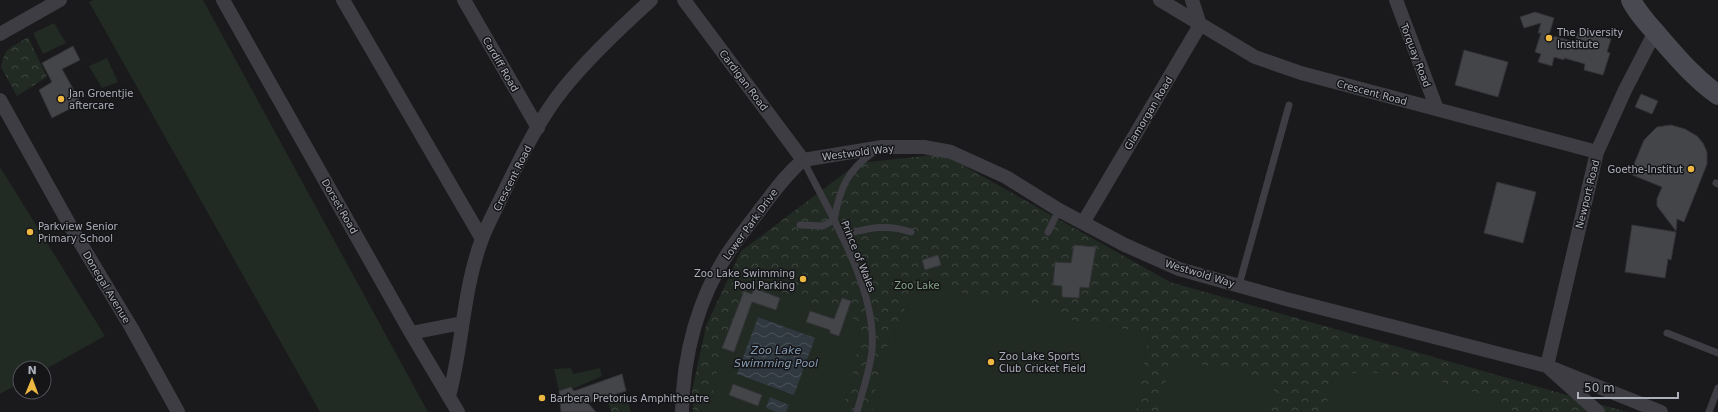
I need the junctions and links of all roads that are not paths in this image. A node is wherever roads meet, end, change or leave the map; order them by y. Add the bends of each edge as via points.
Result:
1 (60, 0) edge
2 (223, 0) edge
3 (343, 0) edge
4 (464, 0) edge
5 (651, 0) edge
6 (684, 0) edge
7 (1160, 0) edge
8 (1192, 0) edge
9 (1396, 0) edge
10 (1631, 0) edge
11 (1200, 25) junction
12 (1655, 32) junction
13 (0, 34) edge
14 (1718, 95) edge
15 (0, 100) edge
16 (1289, 105) dead end
17 (1437, 109) junction
18 (538, 128) junction
19 (882, 147) junction
20 (1597, 152) junction
21 (803, 160) junction
22 (1059, 210) junction
23 (834, 220) junction
24 (1083, 223) junction
25 (800, 225) dead end
26 (910, 232) dead end
27 (1048, 232) dead end
28 (841, 235) junction
29 (482, 239) junction
30 (1239, 285) junction
31 (462, 324) junction
32 (411, 332) junction
33 (1667, 333) dead end
34 (1718, 344) edge
35 (1716, 353) edge
36 (1547, 366) junction
37 (1718, 388) edge
38 (449, 396) junction
39 (178, 412) edge
40 (458, 412) edge
41 (682, 412) edge
42 (857, 412) edge
43 (1598, 412) edge
44 (1661, 412) edge
45 (1709, 412) edge

1 - 13 street
2 - 32 street, Dorset Road
3 - 29 street
4 - 18 street, Cardiff Road
5 - 18 street, Crescent Road via 578,71 552,104
6 - 21 street, Cardigan Road
7 - 11 street, Crescent Road
8 - 11 street
9 - 17 street, Torquay Road
10 - 12 main road
11 - 17 street, Crescent Road via 1269,62
11 - 24 street, Glamorgan Road
12 - 14 main road via 1688,70
12 - 20 street, Newport Road
15 - 39 street, Donegal Avenue via 72,228 132,327
16 - 30 lane
17 - 20 street, Crescent Road
18 - 29 street, Crescent Road via 511,176
19 - 21 street, Westwold Way
19 - 22 street, Westwold Way via 924,147 951,152 1006,177
19 - 23 lane via 863,160 843,183
20 - 36 street, Newport Road
21 - 23 lane, Prince of Wales
21 - 41 street, Lower Park Drive via 787,174 729,250 711,283 690,344
22 - 24 street, Westwold Way
22 - 27 lane
23 - 25 lane via 823,226
23 - 28 lane, Prince of Wales
24 - 30 street, Westwold Way via 1179,269
26 - 28 lane via 896,228 872,227
28 - 42 lane, Prince of Wales via 863,287 870,318 872,351
29 - 31 street, Crescent Road
30 - 36 street, Westwold Way
31 - 32 street
31 - 38 street, Crescent Road
32 - 38 street, Dorset Road
33 - 35 lane
34 - 35 lane
36 - 43 street, Westwold Way
36 - 44 street
37 - 45 lane
38 - 40 street, Dorset Road

